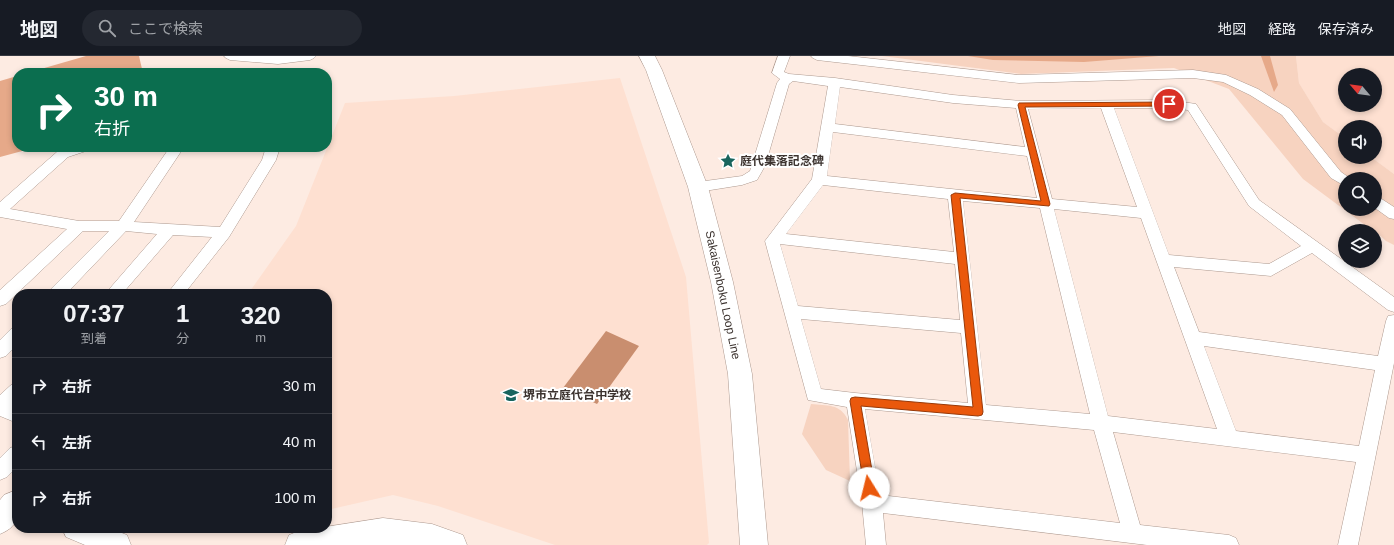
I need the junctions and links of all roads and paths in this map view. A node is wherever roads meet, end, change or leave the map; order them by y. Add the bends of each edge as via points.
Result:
1 (230, 56) edge
2 (310, 56) edge
3 (647, 56) edge
4 (784, 56) edge
5 (817, 56) edge
6 (787, 78) junction
7 (836, 82) junction
8 (1106, 104) junction
9 (1021, 105) junction
10 (827, 128) junction
11 (69, 152) edge
12 (174, 152) edge
13 (271, 152) edge
14 (1033, 152) junction
15 (1338, 176) edge
16 (819, 180) junction
17 (698, 187) junction
18 (955, 195) junction
19 (1046, 204) junction
20 (1382, 206) edge
21 (0, 211) edge
22 (1146, 213) junction
23 (1394, 214) edge
24 (79, 226) junction
25 (123, 226) junction
26 (169, 230) junction
27 (224, 233) junction
28 (774, 238) junction
29 (1313, 246) junction
30 (962, 259) junction
31 (1164, 260) junction
32 (61, 289) edge
33 (116, 289) edge
34 (179, 289) edge
35 (0, 300) edge
36 (1394, 306) edge
37 (791, 312) junction
38 (1394, 322) edge
39 (969, 327) junction
40 (1192, 338) junction
41 (12, 339) edge
42 (0, 351) edge
43 (1385, 364) junction
44 (12, 395) edge
45 (855, 401) junction
46 (0, 408) edge
47 (12, 412) edge
48 (978, 412) junction
49 (1101, 423) junction
50 (1230, 438) junction
51 (1367, 455) junction
52 (12, 459) edge
53 (0, 471) edge
54 (872, 503) junction
55 (1133, 534) junction
56 (299, 545) edge
57 (453, 545) edge
58 (754, 545) edge
59 (876, 545) edge
60 (1229, 545) edge
61 (1348, 545) edge

1 - 2 street via 278,60
3 - 17 main road, Sakaisenboku Loop Line
4 - 6 street via 778,73
5 - 15 street via 1019,79 1193,74 1226,79 1254,92 1286,112
6 - 7 street
6 - 17 street via 783,83 757,169 752,177
7 - 9 street via 953,99
7 - 10 street
8 - 9 street
8 - 22 street
8 - 29 street via 1169,104 1192,107 1254,203
9 - 14 street
10 - 14 street
10 - 16 street
11 - 21 street via 63,154
12 - 25 street
13 - 27 street
14 - 19 street
16 - 18 street
16 - 28 street
17 - 58 main road, Sakaisenboku Loop Line via 722,282 740,374
18 - 19 street
18 - 30 street
19 - 22 street
19 - 49 street
20 - 23 street
21 - 24 street
22 - 31 street
24 - 25 street
24 - 35 street
25 - 26 street
25 - 32 street
26 - 27 street
26 - 33 street
27 - 34 street
28 - 30 street
28 - 37 street via 772,241
29 - 31 street via 1271,270
29 - 36 street
30 - 39 street
31 - 40 street
37 - 39 street
37 - 45 street via 814,395
38 - 43 street
39 - 48 street
40 - 43 street
40 - 50 street
41 - 42 street
43 - 51 street
44 - 46 street
45 - 48 street
45 - 54 street
46 - 47 street
48 - 49 street
49 - 50 street
49 - 55 street
50 - 51 street
51 - 61 street
52 - 53 street
54 - 55 street
54 - 59 street
55 - 60 street
56 - 57 main road via 383,530 432,537

